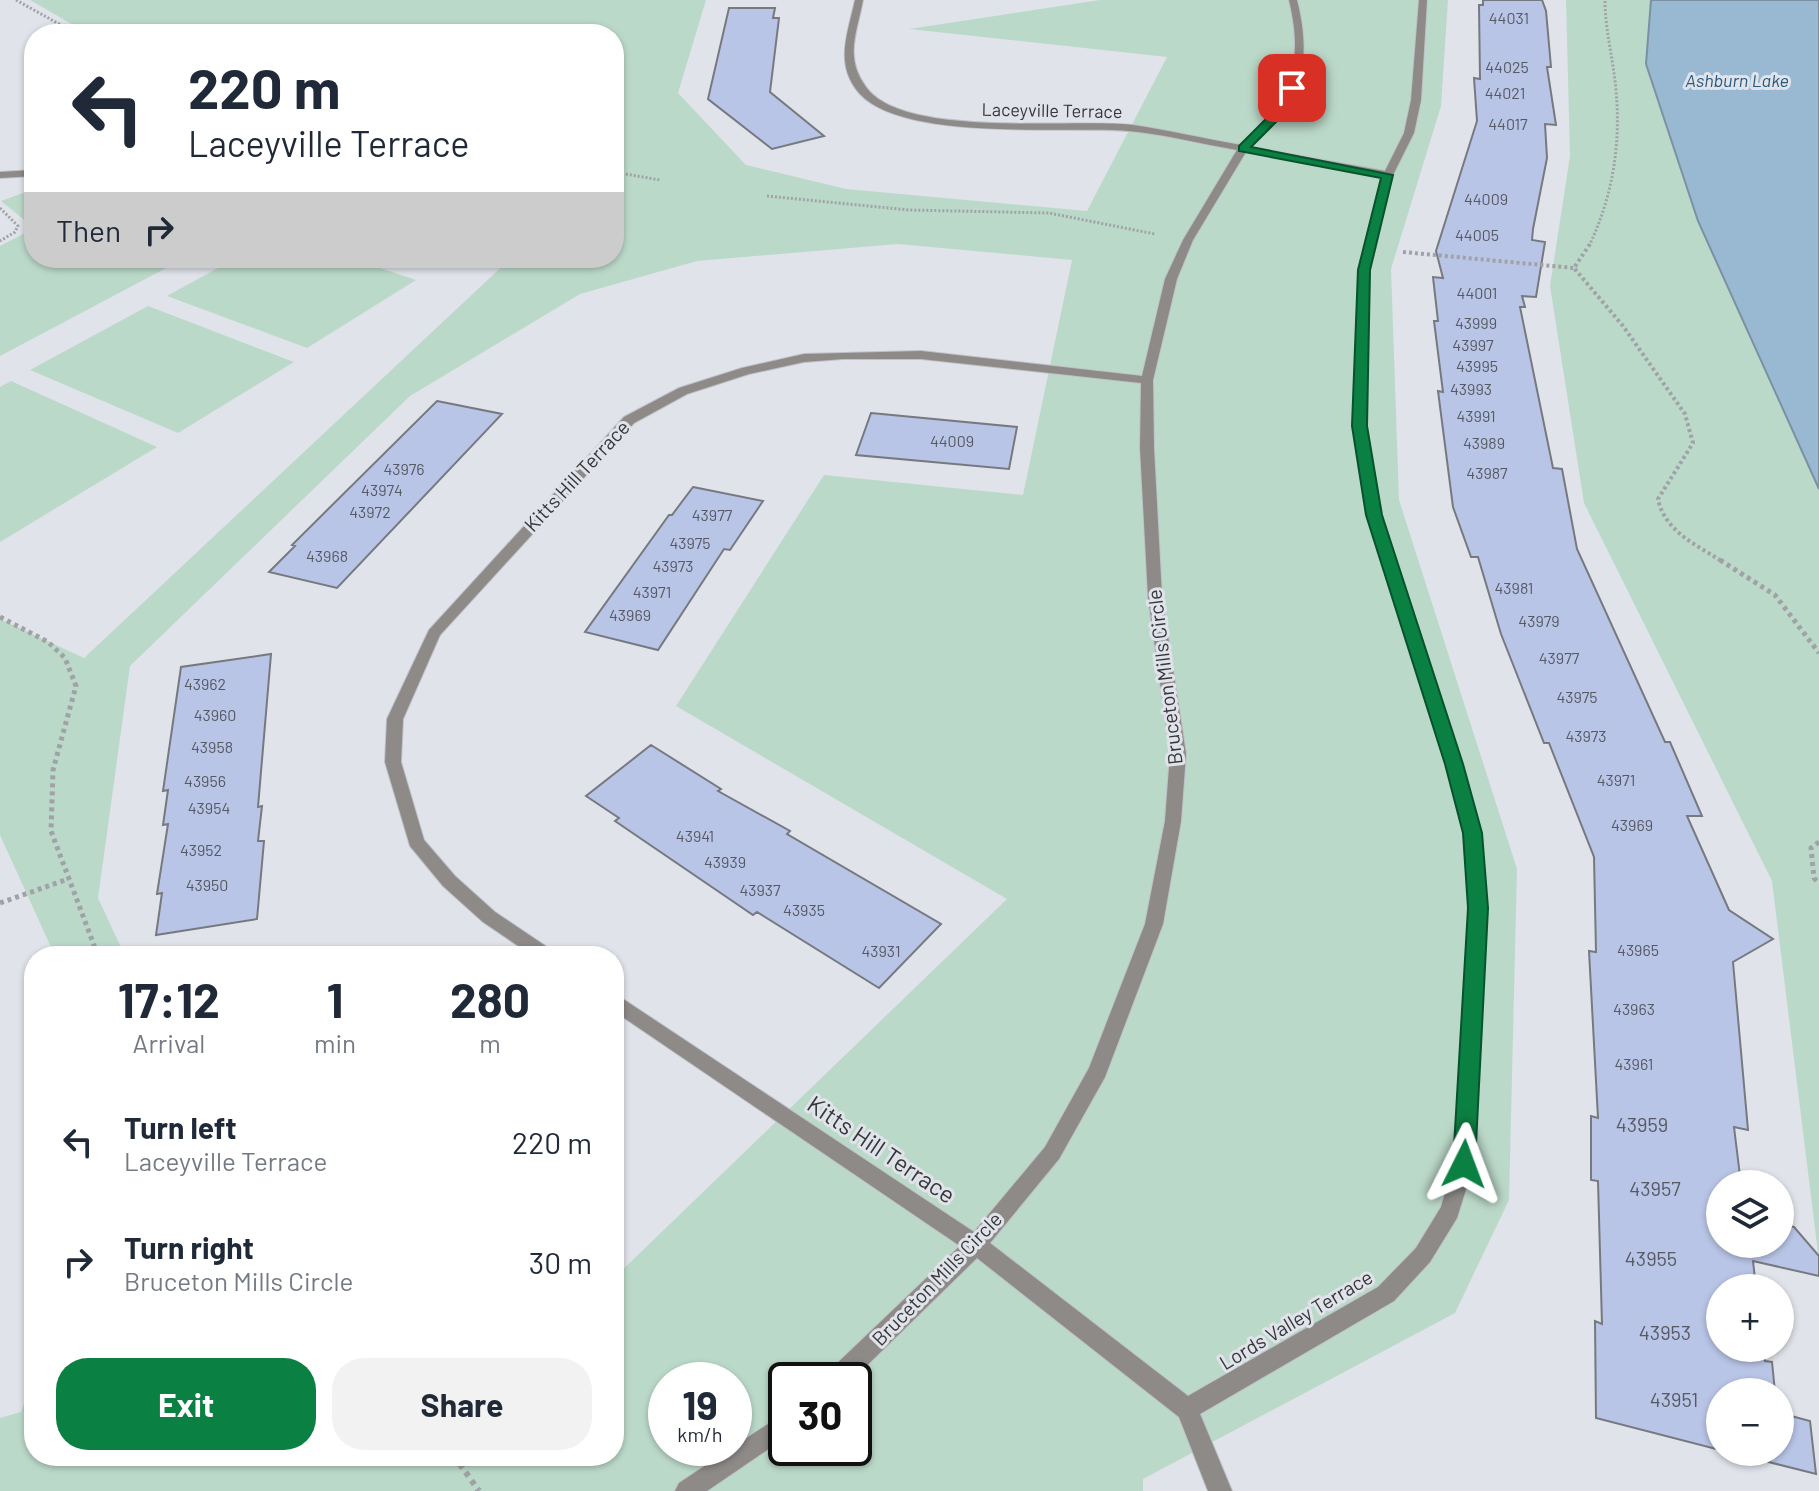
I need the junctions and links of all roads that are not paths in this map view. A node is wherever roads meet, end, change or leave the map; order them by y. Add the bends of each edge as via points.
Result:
1 (859, 0) edge
2 (1293, 0) edge
3 (1423, 0) edge
4 (1243, 149) junction
5 (24, 174) edge
6 (0, 175) edge
7 (1388, 175) junction
8 (1147, 380) junction
9 (532, 946) edge
10 (624, 1008) edge
11 (976, 1245) junction
12 (855, 1362) edge
13 (1187, 1409) junction
14 (768, 1435) edge
15 (687, 1491) edge
16 (1220, 1491) edge

1 - 4 street, Laceyville Terrace via 849,66 857,85 876,102 909,115 991,127 1108,125
2 - 4 street, Bruceton Mills Circle via 1300,56 1292,88 1275,116
3 - 7 street, Lords Valley Terrace via 1416,100 1409,133
4 - 7 street, Laceyville Terrace
4 - 8 street, Bruceton Mills Circle via 1188,240 1171,279
5 - 6 street
7 - 13 street, Lords Valley Terrace via 1364,270 1360,426 1374,515 1472,833 1478,908 1464,1164 1450,1211 1423,1255 1386,1294
8 - 9 street, Kitts Hill Terrace via 921,355 804,358 683,391 629,420 434,633 395,719 393,762 416,842 489,917
8 - 11 street, Bruceton Mills Circle via 1155,597 1178,754 1173,821 1154,924 1098,1071 1052,1153
10 - 11 street, Kitts Hill Terrace
11 - 12 street, Bruceton Mills Circle
11 - 13 street, Kitts Hill Terrace
13 - 16 street
14 - 15 street

